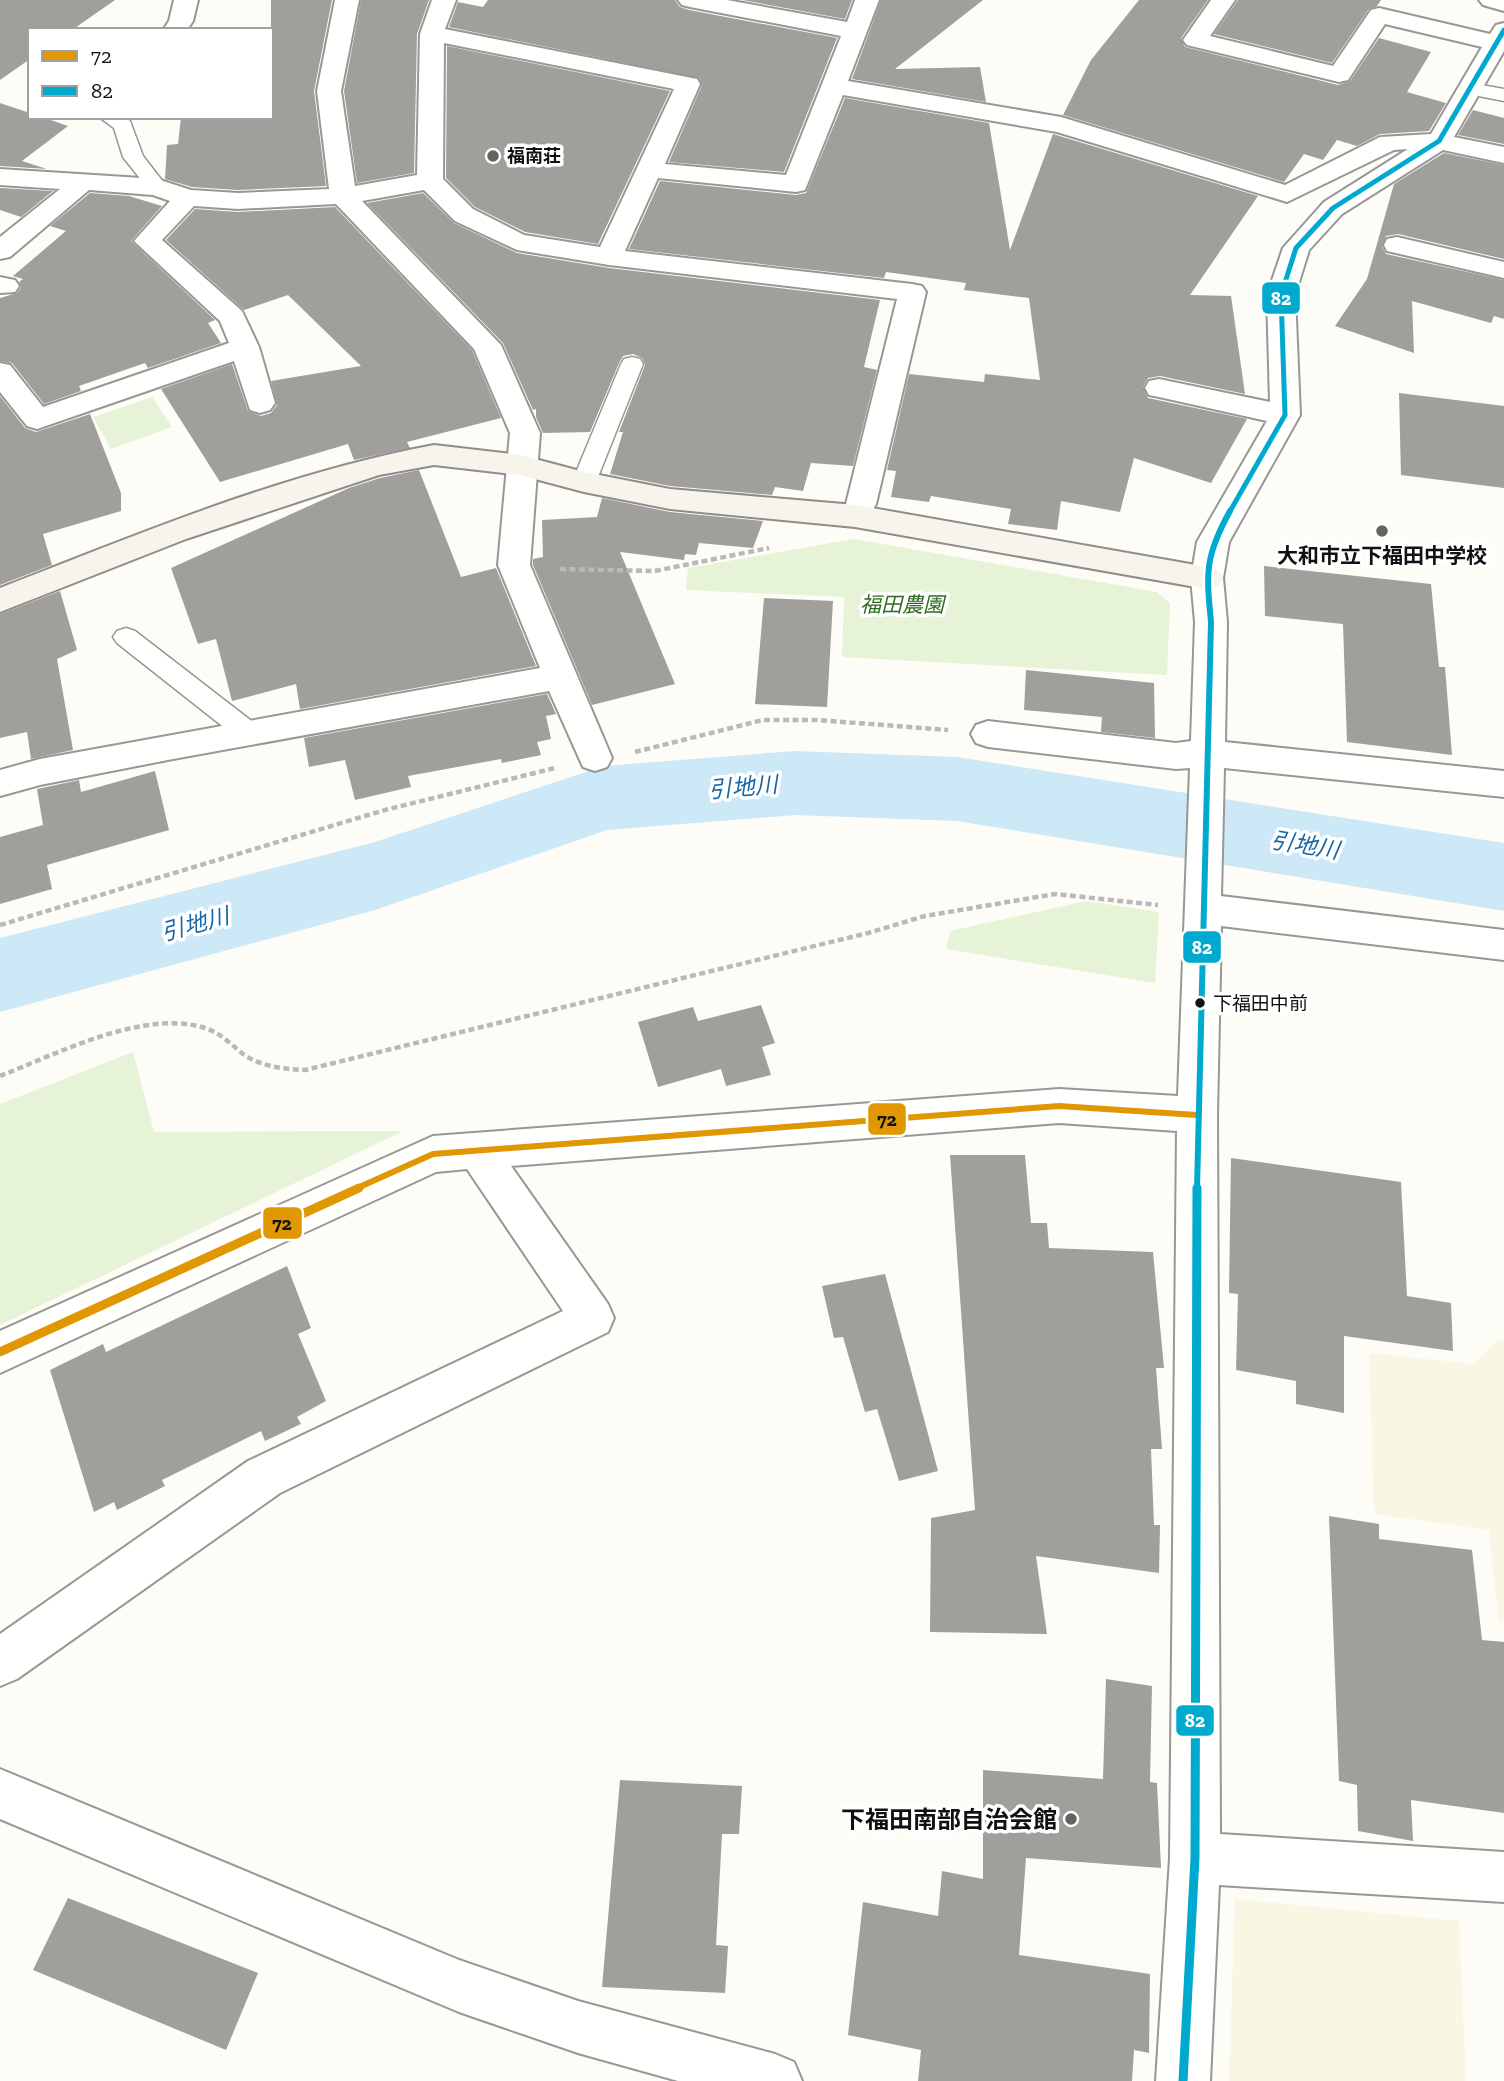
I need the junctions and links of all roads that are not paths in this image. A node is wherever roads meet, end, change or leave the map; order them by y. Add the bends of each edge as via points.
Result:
1 (186, 0) edge
2 (347, 0) edge
3 (444, 0) edge
4 (690, 0) edge
5 (867, 0) edge
6 (1223, 0) edge
7 (1490, 0) edge
8 (1504, 4) edge
9 (177, 28) edge
10 (855, 31) junction
11 (432, 34) junction
12 (1501, 36) edge
13 (834, 86) junction
14 (1470, 89) junction
15 (1504, 96) edge
16 (112, 119) edge
17 (1439, 141) junction
18 (1504, 155) edge
19 (651, 170) junction
20 (0, 177) edge
21 (85, 181) junction
22 (430, 181) junction
23 (157, 187) junction
24 (343, 196) junction
25 (187, 198) junction
26 (1397, 245) dead end
27 (0, 251) edge
28 (609, 257) junction
29 (1504, 270) edge
30 (245, 347) junction
31 (632, 364) dead end
32 (0, 372) edge
33 (1159, 388) dead end
34 (260, 403) dead end
35 (1285, 415) junction
36 (520, 465) junction
37 (584, 482) junction
38 (855, 516) junction
39 (1207, 578) junction
40 (0, 601) edge
41 (126, 638) dead end
42 (560, 677) junction
43 (249, 733) junction
44 (988, 734) road end
45 (595, 758) road end
46 (1206, 769) junction
47 (0, 783) edge
48 (1504, 784) edge
49 (1204, 900) junction
50 (1504, 945) edge
51 (1197, 1115) junction
52 (477, 1150) junction
53 (0, 1352) edge
54 (0, 1662) edge
55 (0, 1794) edge
56 (1195, 1858) junction
57 (1504, 1877) edge
58 (775, 2081) edge
59 (1183, 2081) edge

1 - 9 street
2 - 24 street via 329,91
3 - 11 street
4 - 10 street
5 - 10 street
6 - 12 street via 1195,40 1339,75 1379,15
7 - 8 street
10 - 13 street
11 - 19 street via 688,84
11 - 22 street
12 - 14 street
13 - 17 street via 1061,125 1287,194 1389,142
13 - 19 street via 796,184
14 - 15 lane
14 - 17 street
16 - 23 lane via 123,125 133,157
17 - 18 street
17 - 35 street via 1333,208 1296,248 1280,295
19 - 28 street
20 - 21 street
21 - 23 street
21 - 27 street
22 - 24 street
22 - 28 street via 464,215 517,242
23 - 25 street
24 - 25 street via 238,201
24 - 36 street via 487,345 525,433
25 - 30 street via 147,241 232,317
26 - 29 street via 1439,245
28 - 38 street via 912,292
30 - 32 street via 37,419
30 - 34 street
31 - 37 lane
33 - 35 street
35 - 39 street via 1213,542
36 - 37 street
36 - 40 street via 434,455 375,466 174,531
36 - 42 street via 513,565
37 - 38 street via 670,499
38 - 39 street
39 - 46 street via 1211,622
41 - 43 lane
42 - 43 street
42 - 45 street
43 - 47 street
44 - 46 street via 1176,756
46 - 48 street
46 - 49 street
49 - 50 street
49 - 51 street
51 - 52 street via 1059,1106
51 - 56 street
52 - 53 street via 433,1154
52 - 54 street via 593,1318 264,1477
55 - 58 street via 459,1986 578,2027
56 - 57 street
56 - 59 street

